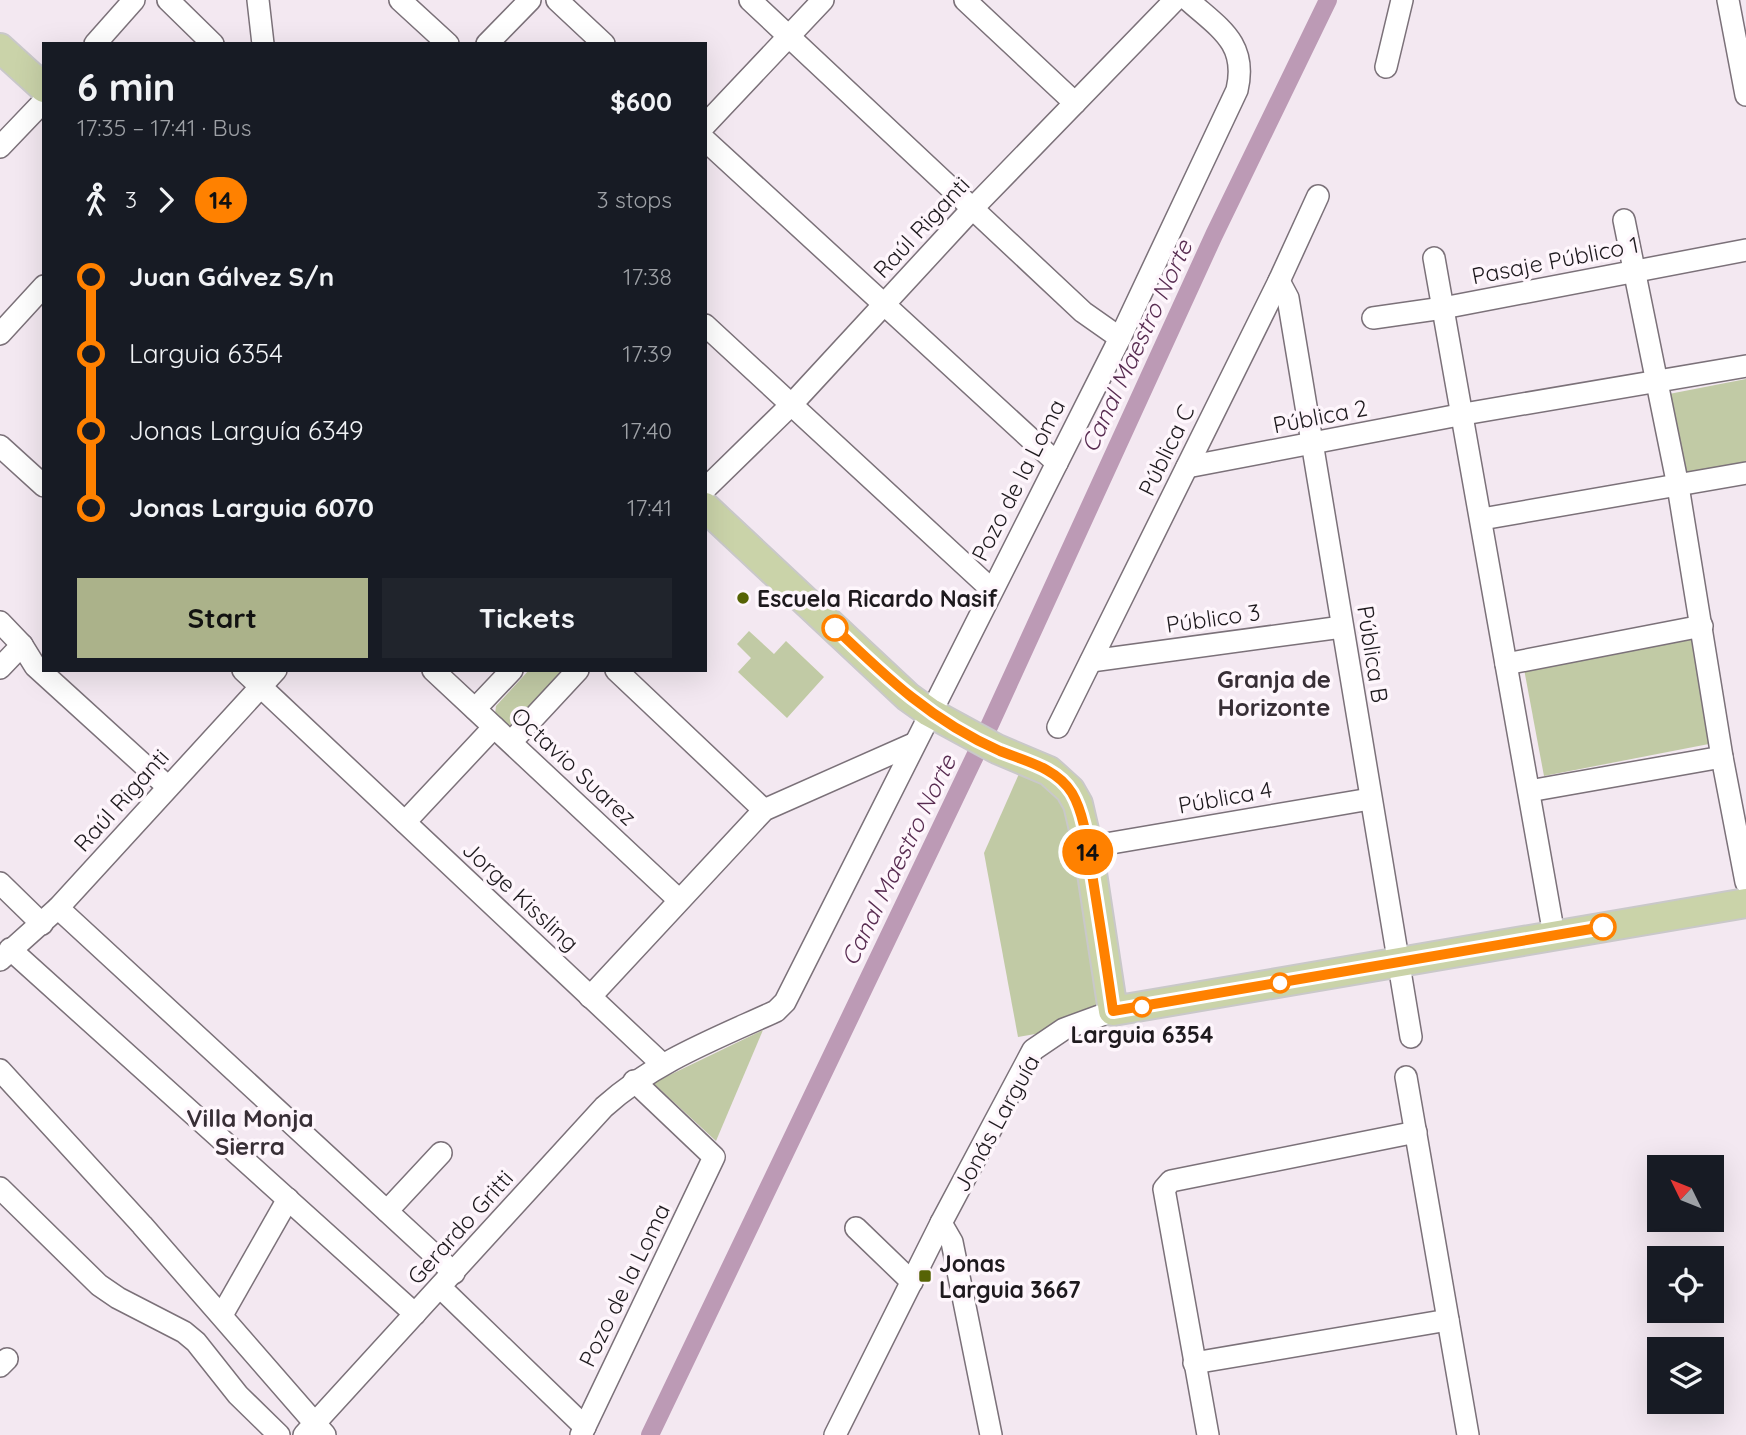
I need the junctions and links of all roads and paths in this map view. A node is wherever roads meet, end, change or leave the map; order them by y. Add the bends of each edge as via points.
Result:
1 (134, 0) edge
2 (168, 0) edge
3 (258, 0) edge
4 (400, 0) edge
5 (530, 0) edge
6 (557, 0) edge
7 (750, 0) edge
8 (823, 0) edge
9 (965, 0) edge
10 (1175, 0) edge
11 (1188, 0) edge
12 (1402, 0) edge
13 (1728, 0) edge
14 (790, 37) junction
15 (97, 42) edge
16 (211, 42) edge
17 (263, 42) edge
18 (446, 42) edge
19 (489, 42) edge
20 (602, 42) edge
21 (0, 48) edge
22 (1386, 67) dead end
23 (42, 86) edge
24 (1746, 95) edge
25 (42, 103) edge
26 (1075, 103) junction
27 (707, 123) edge
28 (707, 142) edge
29 (0, 147) edge
30 (1318, 195) dead end
31 (973, 208) junction
32 (1624, 219) dead end
33 (1746, 250) edge
34 (1434, 258) dead end
35 (1635, 272) junction
36 (1279, 281) junction
37 (41, 296) edge
38 (884, 304) junction
39 (1443, 308) junction
40 (1373, 318) dead end
41 (707, 327) edge
42 (0, 334) edge
43 (1120, 338) junction
44 (1746, 366) edge
45 (1656, 382) junction
46 (792, 404) junction
47 (1464, 414) junction
48 (1312, 445) junction
49 (0, 446) edge
50 (1057, 463) junction
51 (1187, 467) junction
52 (1746, 473) edge
53 (42, 484) edge
54 (1678, 486) junction
55 (707, 487) edge
56 (707, 509) edge
57 (1482, 519) junction
58 (991, 589) junction
59 (0, 622) edge
60 (1702, 626) junction
61 (1342, 627) junction
62 (22, 645) junction
63 (1091, 661) junction
64 (1506, 664) junction
65 (0, 667) edge
66 (245, 672) edge
67 (274, 672) edge
68 (435, 672) edge
69 (510, 672) edge
70 (576, 672) edge
71 (618, 672) edge
72 (260, 687) junction
73 (475, 709) junction
74 (929, 712) junction
75 (494, 727) junction
76 (1058, 727) dead end
77 (510, 742) junction
78 (913, 744) junction
79 (1722, 757) junction
80 (167, 787) junction
81 (1529, 791) junction
82 (1370, 799) junction
83 (764, 810) junction
84 (405, 822) junction
85 (1087, 847) junction
86 (1746, 882) edge
87 (0, 883) edge
88 (679, 900) junction
89 (1746, 903) edge
90 (58, 908) junction
91 (42, 924) junction
92 (1554, 935) junction
93 (5, 954) edge
94 (1397, 963) junction
95 (590, 997) junction
96 (1113, 1011) junction
97 (1411, 1037) dead end
98 (662, 1064) junction
99 (0, 1070) edge
100 (1406, 1077) dead end
101 (634, 1080) junction
102 (1416, 1132) junction
103 (441, 1153) dead end
104 (0, 1188) edge
105 (288, 1199) junction
106 (387, 1211) junction
107 (941, 1223) junction
108 (856, 1228) dead end
109 (447, 1280) junction
110 (912, 1282) junction
111 (415, 1314) junction
112 (222, 1315) junction
113 (1448, 1320) junction
114 (1194, 1363) junction
115 (314, 1431) edge
116 (583, 1431) edge
117 (279, 1435) edge
118 (835, 1435) edge
119 (991, 1435) edge
120 (1208, 1435) edge
121 (1468, 1435) edge

1 - 15 street
2 - 16 street
3 - 17 street
4 - 18 street
5 - 19 street
6 - 20 street
7 - 14 street
8 - 14 street
9 - 26 street
10 - 26 street, Raúl Riganti
11 - 43 street, Pozo de la Loma via 1226,34 1238,52 1241,73
12 - 22 street
13 - 24 street
14 - 27 street
14 - 31 street
21 - 23 main road
25 - 29 street
26 - 31 street, Raúl Riganti
28 - 38 street
30 - 36 street, Pública C
31 - 38 street, Raúl Riganti
31 - 43 street via 1083,312
32 - 35 street
33 - 35 street, Pasaje Público 1
34 - 39 street
35 - 39 street, Pasaje Público 1
35 - 45 street
36 - 48 street, Pública B via 1287,298
36 - 51 street, Pública C
37 - 42 street
38 - 46 street, Raúl Riganti
38 - 50 street
39 - 40 street, Pasaje Público 1
39 - 47 street
41 - 46 street
43 - 50 street, Pozo de la Loma
44 - 45 street
45 - 47 street, Pública 2
45 - 54 street
46 - 55 street, Raúl Riganti
46 - 58 street
47 - 48 street, Pública 2
47 - 57 street
48 - 51 street, Pública 2
48 - 61 street, Pública B
49 - 53 street
50 - 58 street, Pozo de la Loma
51 - 63 street, Pública C
52 - 54 street
54 - 57 street
54 - 60 street
56 - 74 main road
57 - 64 street
58 - 74 street, Pozo de la Loma
59 - 62 street
60 - 64 street
60 - 79 street
61 - 63 street, Público 3
61 - 82 street, Pública B
62 - 65 street
62 - 80 street via 35,666
63 - 76 street, Pública C
64 - 81 street
66 - 72 street, Jorge Kissling
67 - 72 street, Raúl Riganti
68 - 73 street, Octavio Suarez
69 - 73 street
70 - 77 street
71 - 83 street
72 - 80 street, Raúl Riganti
72 - 84 street, Jorge Kissling
73 - 75 street, Octavio Suarez
74 - 78 street, Pozo de la Loma
74 - 85 main road via 1060,779 1078,804
75 - 77 street, Octavio Suarez
75 - 84 street
77 - 88 street, Octavio Suarez
78 - 83 street
78 - 98 street, Pozo de la Loma via 785,1002 776,1011
79 - 81 street
79 - 86 street
80 - 90 street, Raúl Riganti
81 - 92 street
82 - 85 street, Pública 4
82 - 94 street, Pública B
83 - 88 street
84 - 95 street, Jorge Kissling
85 - 96 main road
87 - 91 street
88 - 95 street
89 - 92 main road, Jonás Larguía
90 - 91 street, Raúl Riganti
90 - 106 street
91 - 93 street, Raúl Riganti
92 - 94 main road, Jonás Larguía
93 - 105 street
94 - 96 main road, Jonás Larguía
94 - 97 street, Pública B
95 - 98 street, Jorge Kissling
96 - 107 street, Jonás Larguía via 1064,1030 1033,1050
98 - 101 street, Gerardo Gritti
99 - 112 street
100 - 102 street
101 - 109 street, Gerardo Gritti
101 - 116 street, Pozo de la Loma via 715,1157
102 - 113 street
102 - 114 street via 1171,1181 1164,1189 1164,1200
103 - 106 street
104 - 117 street via 99,1285 196,1342 238,1395
105 - 111 street
105 - 112 street
106 - 109 street
107 - 110 street, Jonás Larguía
107 - 119 street via 952,1242
108 - 110 street
109 - 111 street, Gerardo Gritti
109 - 116 street
110 - 118 street, Jonás Larguía
111 - 115 street, Gerardo Gritti
112 - 115 street
113 - 114 street
113 - 121 street
114 - 120 street

